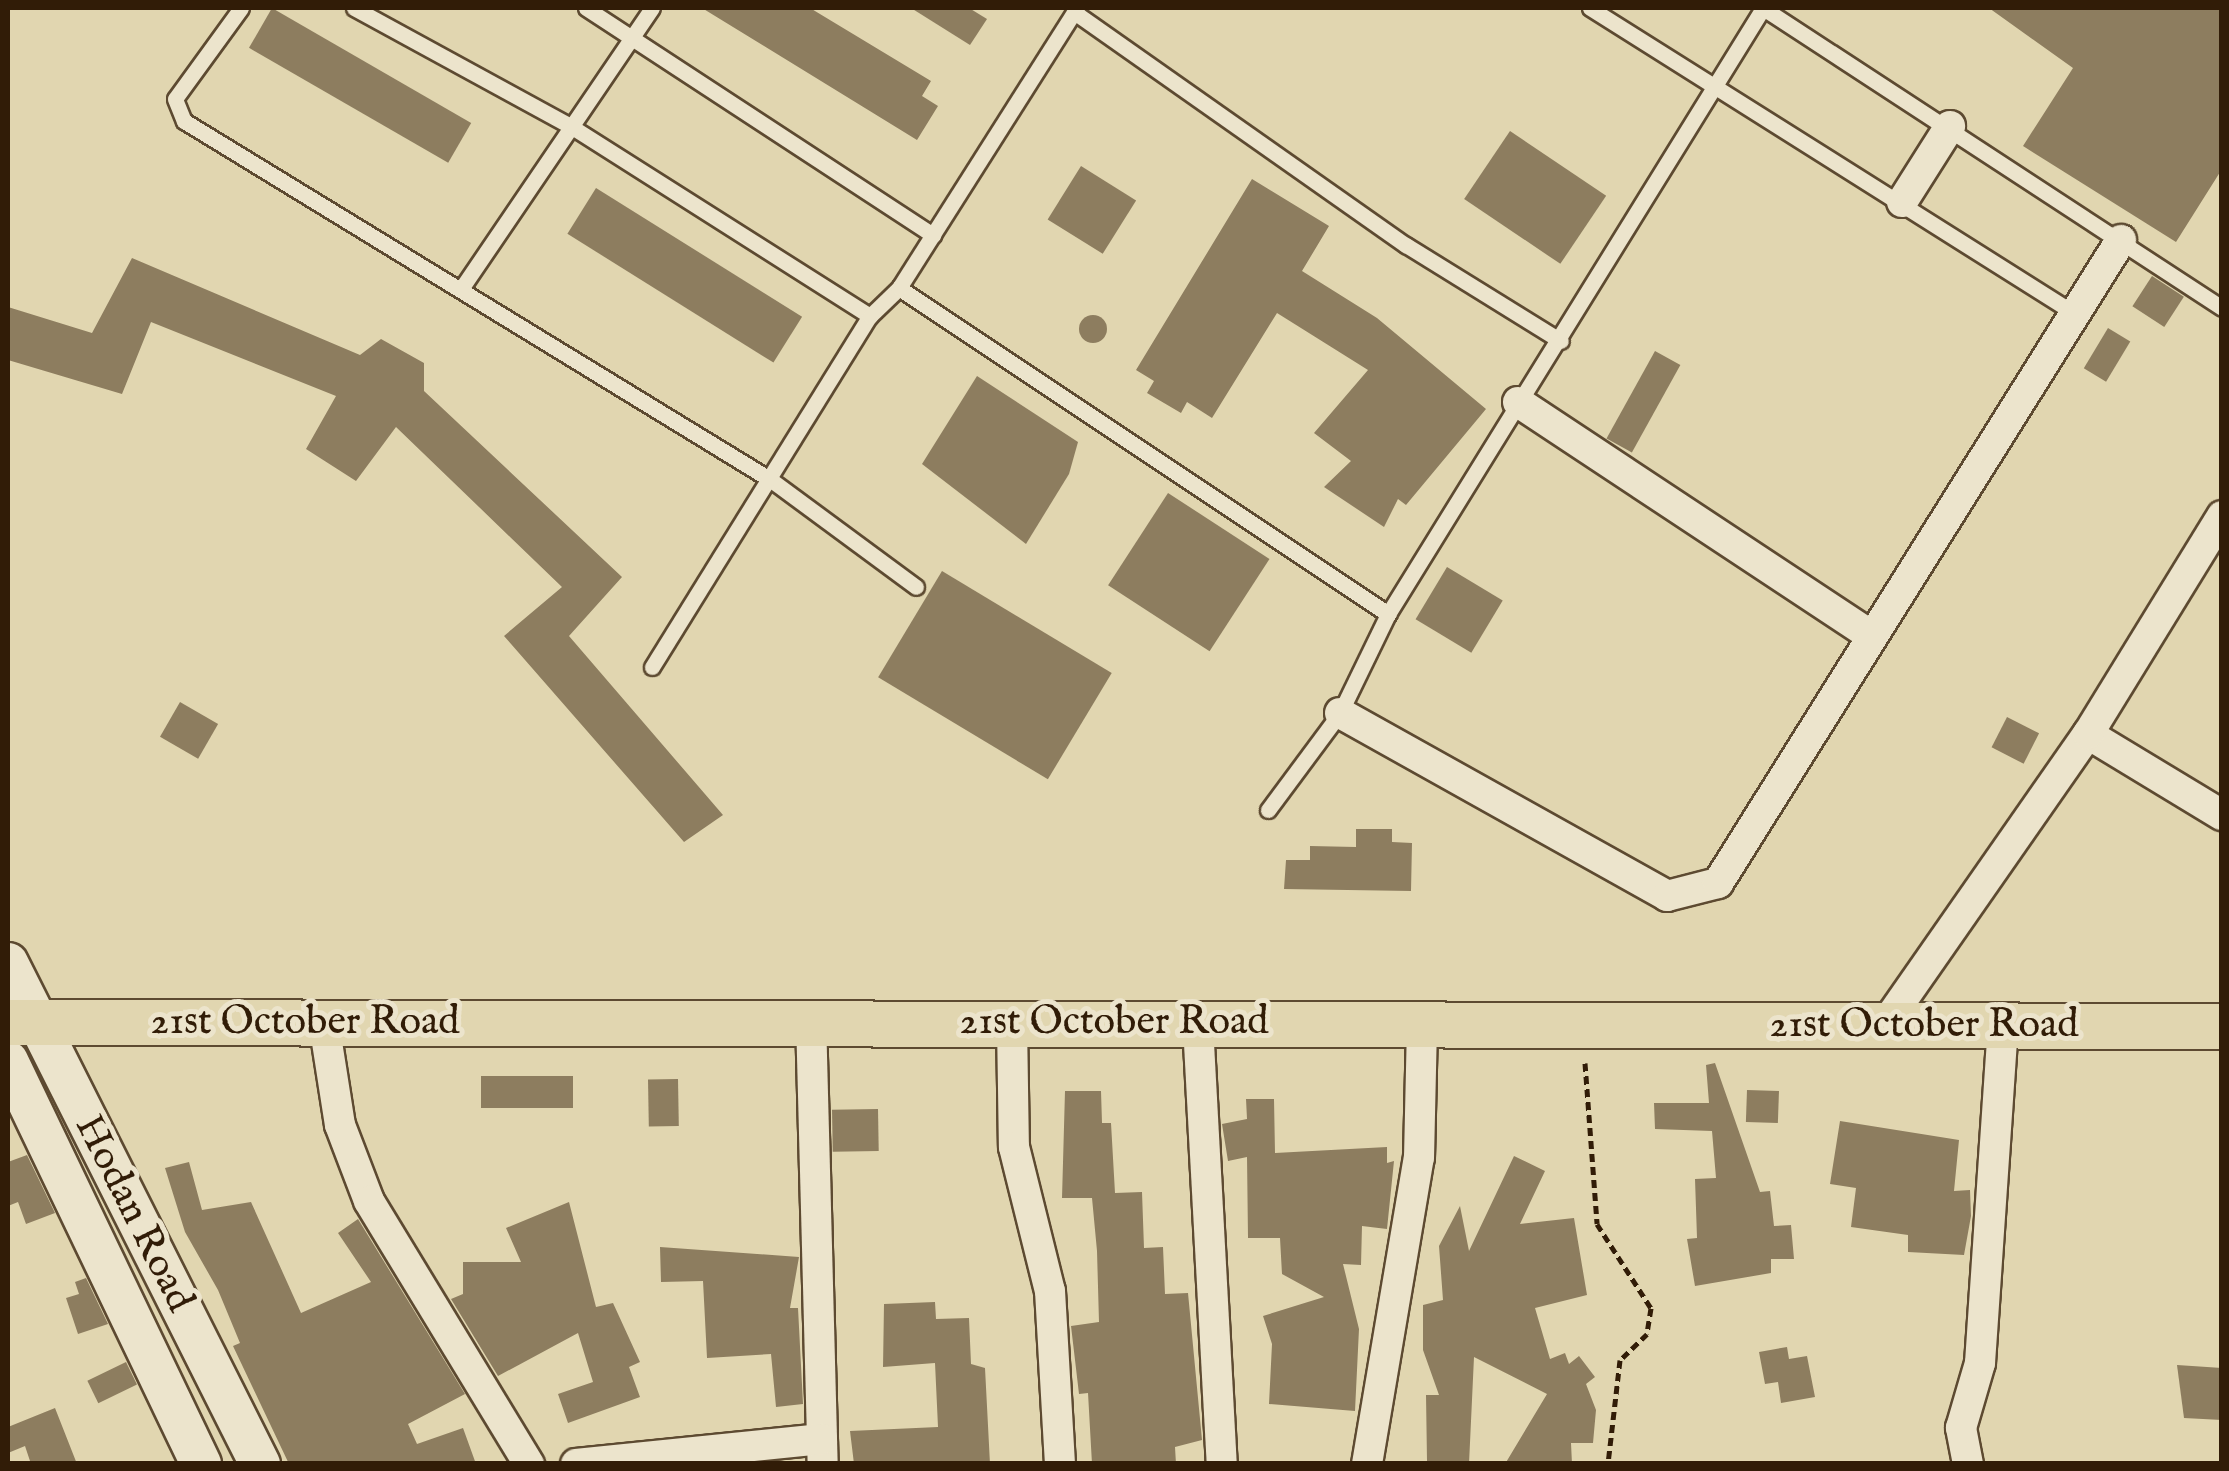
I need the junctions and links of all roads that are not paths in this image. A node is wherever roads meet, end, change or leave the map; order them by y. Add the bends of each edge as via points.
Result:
1 (241, 8) edge
2 (354, 8) edge
3 (586, 8) edge
4 (652, 8) edge
5 (1590, 8) edge
6 (1763, 8) edge
7 (1075, 10) edge
8 (632, 38) junction
9 (1719, 88) junction
10 (572, 126) junction
11 (1950, 126) junction
12 (1902, 202) junction
13 (933, 235) junction
14 (2121, 240) junction
15 (463, 286) junction
16 (899, 288) junction
17 (2222, 308) edge
18 (2074, 313) junction
19 (870, 316) junction
20 (1561, 341) junction
21 (1518, 402) junction
22 (771, 480) junction
23 (2222, 516) edge
24 (916, 587) dead end
25 (1388, 614) junction
26 (1869, 634) junction
27 (652, 666) dead end
28 (1340, 714) junction
29 (2088, 734) junction
30 (1268, 810) dead end
31 (2222, 815) edge
32 (8, 963) edge
33 (811, 1018) junction
34 (22, 1022) edge
35 (324, 1023) junction
36 (1012, 1024) junction
37 (1198, 1024) junction
38 (1422, 1025) junction
39 (1884, 1026) junction
40 (2003, 1026) junction
41 (2222, 1026) edge
42 (8, 1061) edge
43 (823, 1451) edge
44 (201, 1464) edge
45 (260, 1464) edge
46 (529, 1464) edge
47 (576, 1464) edge
48 (1060, 1464) edge
49 (1222, 1464) edge
50 (1367, 1464) edge
51 (1968, 1464) edge

1 - 15 lane via 175,99 174,112
2 - 10 lane
3 - 8 lane
4 - 8 lane
5 - 9 lane
6 - 9 lane
6 - 11 lane
7 - 13 lane
7 - 20 lane via 1406,246
8 - 10 lane
8 - 13 lane
9 - 12 lane
9 - 20 lane
10 - 15 lane
10 - 19 lane
11 - 12 street
11 - 14 lane
12 - 18 lane
13 - 16 lane
14 - 17 lane
14 - 18 street
15 - 22 lane
16 - 19 lane
16 - 25 lane
18 - 26 street
19 - 22 lane
20 - 21 lane
21 - 25 lane
21 - 26 street
22 - 24 lane
22 - 27 lane
23 - 29 street
25 - 28 lane
26 - 28 street via 1718,882 1695,894 1667,896
28 - 30 lane
29 - 31 street
29 - 39 street
32 - 34 main road, Hodan Road
33 - 35 main road, 21st October Road
33 - 36 main road, 21st October Road
33 - 43 street
34 - 35 main road, 21st October Road
34 - 45 main road, Hodan Road
35 - 46 street via 340,1125 369,1201
36 - 37 main road, 21st October Road
36 - 48 street via 1014,1147 1050,1291
37 - 38 main road, 21st October Road
37 - 49 street
38 - 39 main road, 21st October Road
38 - 50 street via 1419,1158
39 - 40 main road, 21st October Road
40 - 41 main road, 21st October Road
40 - 51 street via 1980,1364 1962,1428
42 - 44 main road, Hodan Road
43 - 47 street

